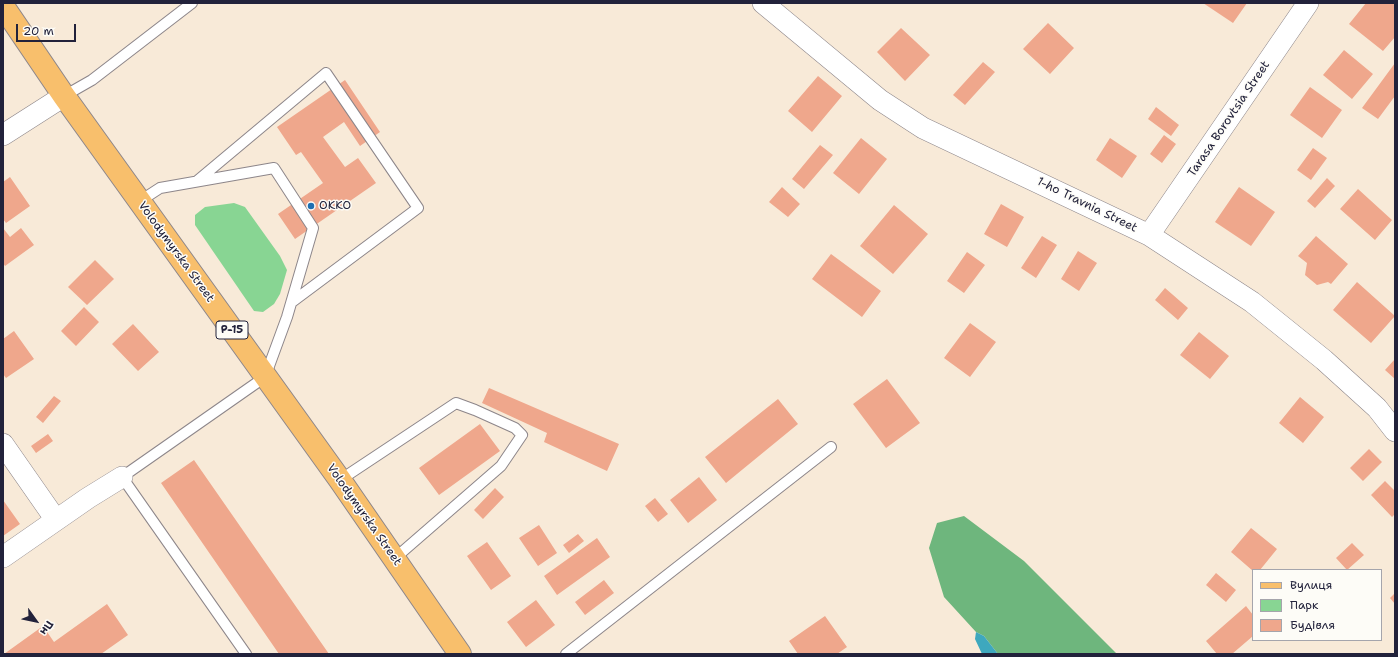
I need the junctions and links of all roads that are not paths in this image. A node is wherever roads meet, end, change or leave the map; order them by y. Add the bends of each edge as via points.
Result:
1 (192, 3) edge
2 (763, 3) edge
3 (1308, 3) edge
4 (3, 6) edge
5 (64, 96) junction
6 (3, 135) edge
7 (197, 182) junction
8 (140, 201) junction
9 (1149, 235) junction
10 (292, 302) junction
11 (265, 377) junction
12 (1395, 430) edge
13 (3, 444) edge
14 (831, 447) dead end
15 (122, 477) junction
16 (340, 480) junction
17 (56, 520) junction
18 (5, 559) edge
19 (394, 559) junction
20 (246, 654) edge
21 (460, 654) edge
22 (566, 654) edge

1 - 5 lane via 92,80
2 - 9 street, 1-ho Travnia Street via 880,100 923,128
3 - 9 street, Tarasa Borovtsia Street
4 - 5 main road, Volodymyrska Street / Р-15
5 - 6 street
5 - 8 main road, Volodymyrska Street / Р-15
7 - 8 lane via 160,188
7 - 10 lane via 274,168 313,228
7 - 10 lane via 326,73 418,208
8 - 11 main road, Volodymyrska Street / Р-15
9 - 12 street, 1-ho Travnia Street via 1252,302 1324,360 1377,408
10 - 11 lane
11 - 15 lane
11 - 16 main road, Volodymyrska Street / Р-15
13 - 17 street
14 - 22 lane
15 - 17 street
15 - 20 lane
16 - 19 main road, Volodymyrska Street / Р-15
16 - 19 lane via 456,404 515,428 522,435 501,466
17 - 18 street
19 - 21 main road, Volodymyrska Street / Р-15

